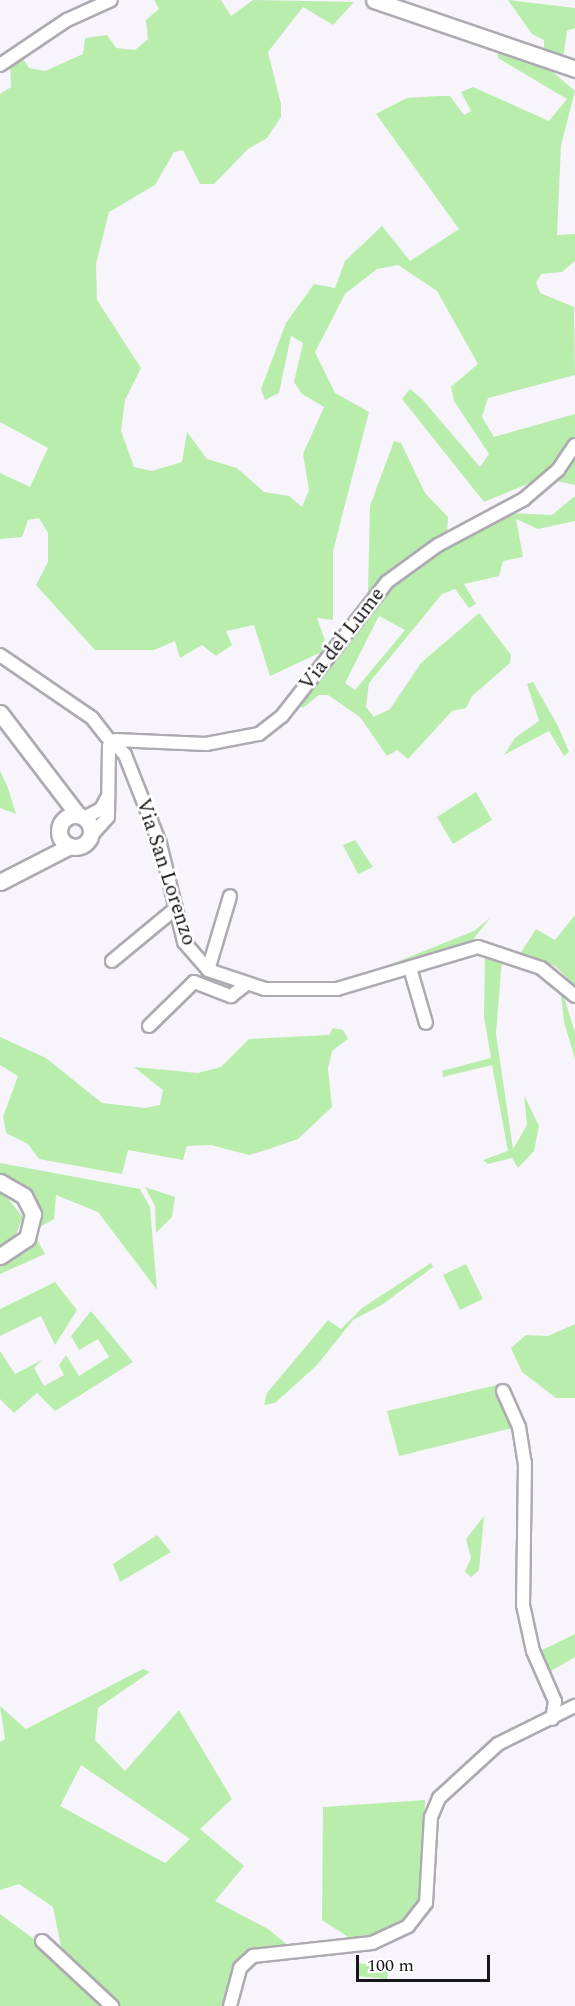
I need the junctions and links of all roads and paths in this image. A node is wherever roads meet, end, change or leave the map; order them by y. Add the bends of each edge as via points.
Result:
1 (111, 0) edge
2 (381, 2) edge
3 (0, 65) edge
4 (575, 69) edge
5 (575, 445) edge
6 (0, 655) edge
7 (0, 713) edge
8 (111, 742) junction
9 (55, 784) junction
10 (108, 795) junction
11 (81, 817) junction
12 (64, 834) junction
13 (89, 838) junction
14 (0, 882) edge
15 (231, 896) dead end
16 (176, 908) junction
17 (112, 961) dead end
18 (410, 968) junction
19 (208, 970) junction
20 (244, 986) junction
21 (575, 996) edge
22 (426, 1023) dead end
23 (149, 1026) dead end
24 (0, 1182) edge
25 (0, 1256) edge
26 (503, 1391) dead end
27 (575, 1706) edge
28 (552, 1719) junction
29 (42, 1941) dead end
30 (112, 2006) edge
31 (230, 2006) edge

1 - 3 street via 67,20
2 - 4 main road
5 - 8 street, Via del Lume via 551,477 524,499 438,544 387,582 294,701 259,734 206,744
6 - 8 street, Via San Lorenzo via 92,718
7 - 9 main road
8 - 10 street
8 - 16 street, Via San Lorenzo via 140,791
9 - 11 main road
9 - 12 main road
10 - 11 street via 101,809
10 - 13 street via 105,824
11 - 12 main road
11 - 13 main road
12 - 13 main road
12 - 14 main road via 44,857
15 - 19 street
16 - 17 street
16 - 19 street, Via San Lorenzo via 184,942
18 - 20 street, Via San Lorenzo via 337,989
18 - 21 street, Via San Lorenzo via 460,949 488,949 548,971
18 - 22 street
19 - 20 street, Via San Lorenzo
20 - 23 street via 231,996 194,982
24 - 25 main road via 24,1196 33,1214 27,1239
26 - 28 street via 517,1421 525,1463 523,1605 532,1647 555,1701
27 - 28 street
28 - 31 street via 498,1744 435,1803 426,1903 408,1926 372,1943 253,1956 240,1968
29 - 30 street

